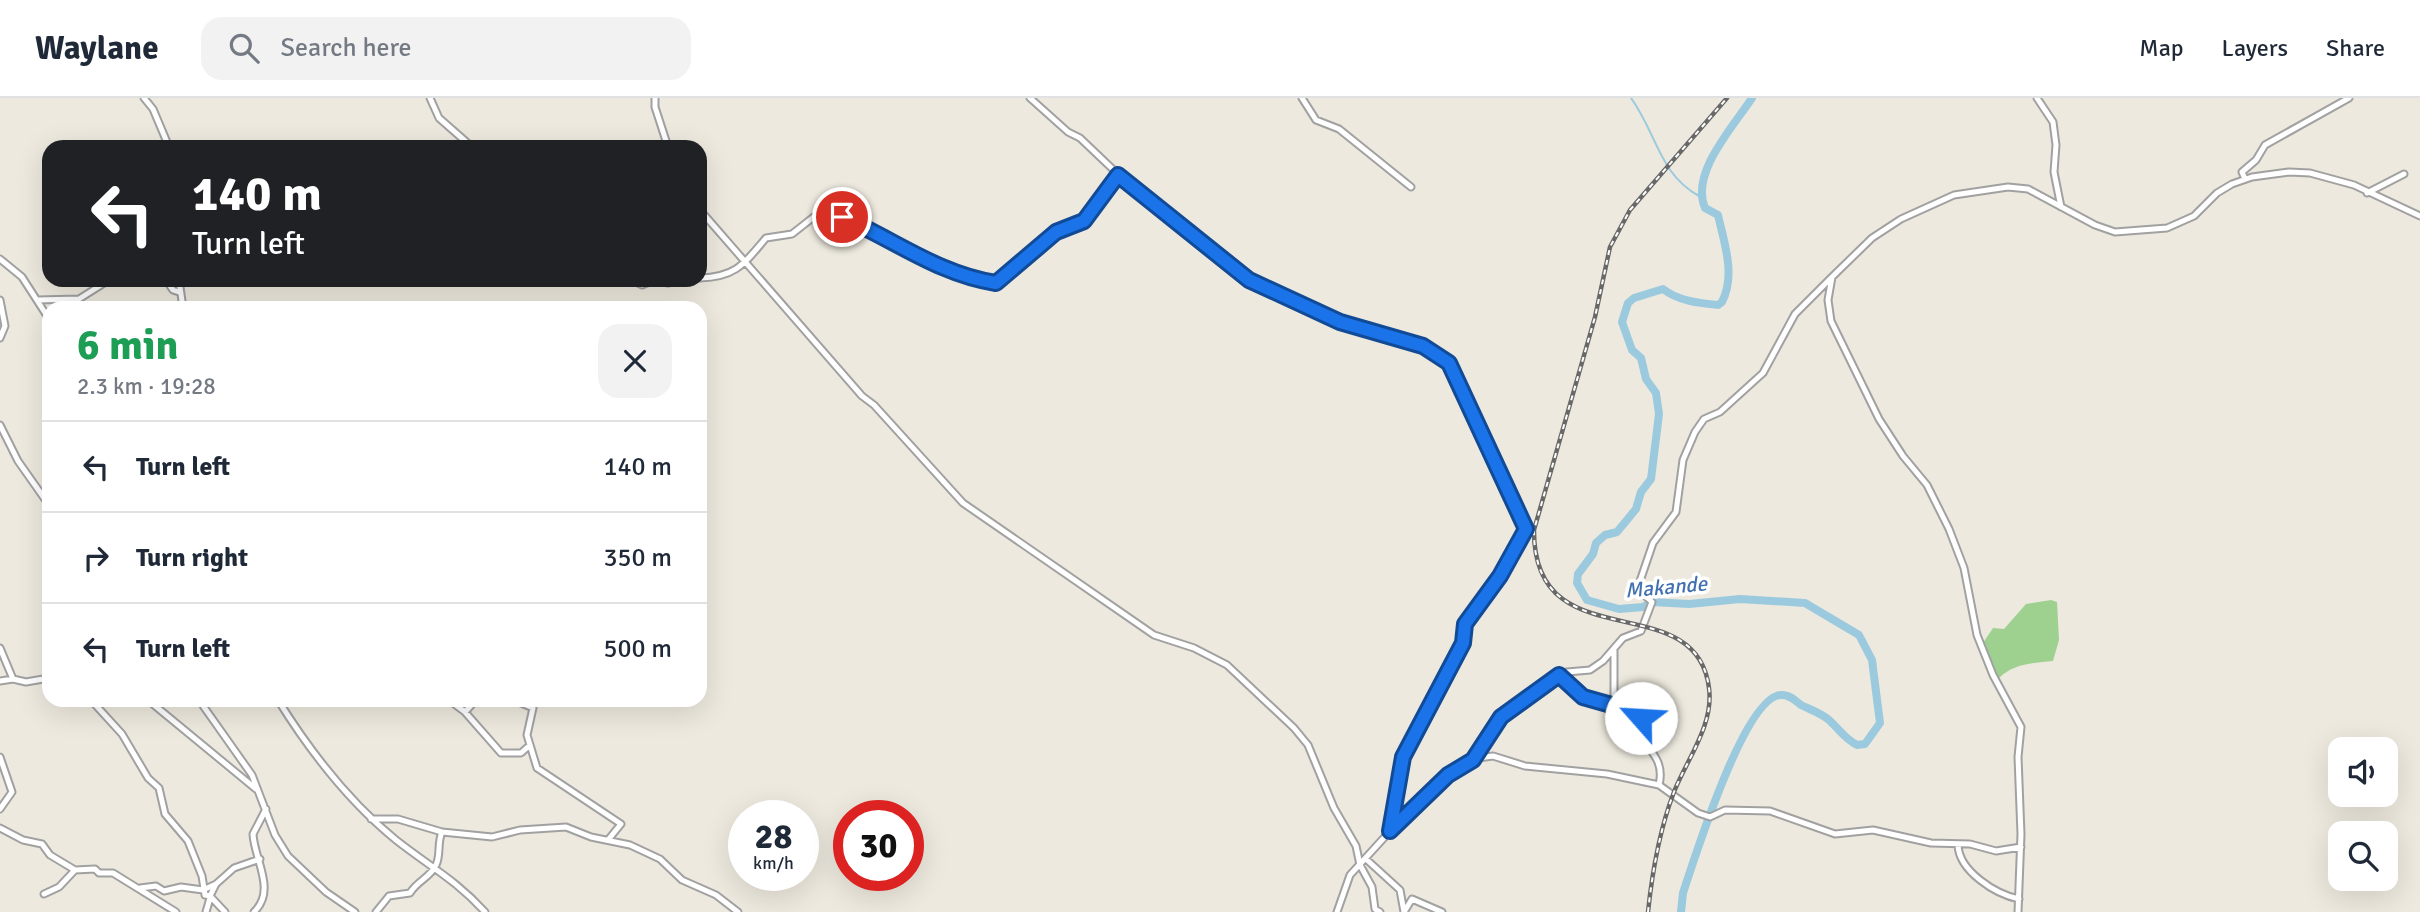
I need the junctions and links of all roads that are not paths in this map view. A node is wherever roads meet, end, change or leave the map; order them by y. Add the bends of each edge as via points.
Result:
1 (144, 98) edge
2 (429, 98) edge
3 (1030, 98) edge
4 (1302, 98) edge
5 (2037, 98) edge
6 (2349, 98) edge
7 (654, 99) edge
8 (166, 140) edge
9 (464, 140) edge
10 (666, 140) edge
11 (2404, 174) dead end
12 (1118, 175) junction
13 (2245, 179) junction
14 (1411, 187) dead end
15 (2367, 193) junction
16 (2061, 207) junction
17 (2420, 216) edge
18 (707, 219) edge
19 (0, 259) edge
20 (744, 264) junction
21 (1832, 277) junction
22 (707, 278) edge
23 (98, 287) edge
24 (171, 287) edge
25 (179, 287) edge
26 (179, 292) junction
27 (0, 300) edge
28 (37, 300) junction
29 (58, 300) joint
30 (181, 301) edge
31 (42, 308) edge
32 (0, 338) edge
33 (0, 425) edge
34 (42, 495) edge
35 (0, 648) edge
36 (1614, 650) junction
37 (1559, 675) junction
38 (13, 679) junction
39 (42, 679) edge
40 (0, 681) edge
41 (1614, 704) junction
42 (97, 707) edge
43 (156, 707) edge
44 (204, 707) edge
45 (283, 707) edge
46 (458, 707) edge
47 (470, 707) edge
48 (531, 707) edge
49 (465, 712) junction
50 (530, 745) junction
51 (0, 757) edge
52 (1473, 760) junction
53 (1659, 785) junction
54 (258, 791) junction
55 (0, 809) edge
56 (266, 809) junction
57 (371, 818) junction
58 (0, 828) edge
59 (1390, 831) junction
60 (442, 832) junction
61 (608, 841) junction
62 (1958, 845) junction
63 (2021, 847) junction
64 (260, 859) junction
65 (1366, 859) junction
66 (1360, 865) junction
67 (435, 867) junction
68 (75, 870) junction
69 (216, 884) junction
70 (136, 887) junction
71 (203, 890) junction
72 (44, 894) dead end
73 (210, 897) junction
74 (2019, 899) junction
75 (176, 912) edge
76 (206, 912) edge
77 (225, 912) edge
78 (254, 912) edge
79 (355, 912) edge
80 (376, 912) edge
81 (485, 912) edge
82 (738, 912) edge
83 (1337, 912) edge
84 (1380, 912) edge
85 (1404, 912) edge
86 (1442, 912) edge
87 (2018, 912) edge

1 - 8 street
2 - 9 street via 439,118
3 - 12 street
4 - 14 street via 1316,120 1339,130
5 - 16 street via 2053,122 2054,172
6 - 13 street via 2265,145 2242,172
7 - 10 street
11 - 15 street
12 - 20 street via 1084,221 1056,232 996,283 905,251 842,217 820,212 792,234 766,238
12 - 59 street via 1249,280 1340,322 1440,355 1457,377 1525,525 1525,533 1500,576 1465,624 1463,643 1405,752
13 - 15 street via 2309,173
13 - 16 street via 2217,193 2188,219 2167,228 2115,232
15 - 17 street
16 - 21 street via 2014,187 1954,195 1884,229
18 - 20 street
19 - 28 street via 22,277
20 - 22 street via 722,277
20 - 66 street via 963,503 1154,635 1227,665 1275,708 1308,745 1334,808 1356,846
21 - 36 street via 1794,314 1763,373 1720,412 1704,419 1695,432 1683,460 1676,512 1653,543 1639,584 1651,602 1641,630 1623,638
21 - 63 street via 1831,321 1879,419 1927,485 1944,518 1964,568 1977,635 2021,727
23 - 29 street via 79,299
24 - 26 street
25 - 26 street
26 - 30 street
27 - 32 street via 5,326
28 - 29 street
28 - 31 street
33 - 34 street
35 - 38 street
36 - 37 street via 1589,671
36 - 41 street
37 - 41 street via 1583,697
37 - 52 street via 1501,717
38 - 39 street
38 - 40 street
41 - 53 street via 1640,714 1638,733 1659,763
42 - 71 street via 159,788 165,814 188,841
43 - 54 street
44 - 54 street via 240,754
45 - 57 street via 330,776
46 - 49 street
47 - 49 street
48 - 50 street
49 - 50 street via 501,753 521,753
50 - 61 street via 537,768 621,824
51 - 55 street via 12,792
52 - 53 street via 1493,756 1525,766 1612,774
52 - 59 street via 1448,775
53 - 62 street via 1710,817 1725,810 1770,811 1833,833 1868,830
54 - 56 street
56 - 64 street via 253,834
56 - 79 street via 288,856
57 - 60 street via 398,819
57 - 67 street
58 - 68 street via 42,844 50,855
59 - 65 street
60 - 61 street via 492,837 566,827
60 - 67 street
61 - 82 street via 660,859 682,880 716,895
62 - 63 street via 2000,851
62 - 74 street via 1960,856 1983,881
63 - 74 street
64 - 69 street via 234,868
64 - 78 street via 263,899
65 - 66 street
65 - 85 street via 1400,890
66 - 83 street via 1350,875
66 - 84 street
67 - 80 street via 410,892 389,896
67 - 81 street
68 - 70 street via 113,873
68 - 72 street
69 - 71 street
69 - 73 street
70 - 71 street
70 - 75 street
71 - 73 street
73 - 76 street
73 - 77 street
74 - 87 street
85 - 86 street via 1412,899

